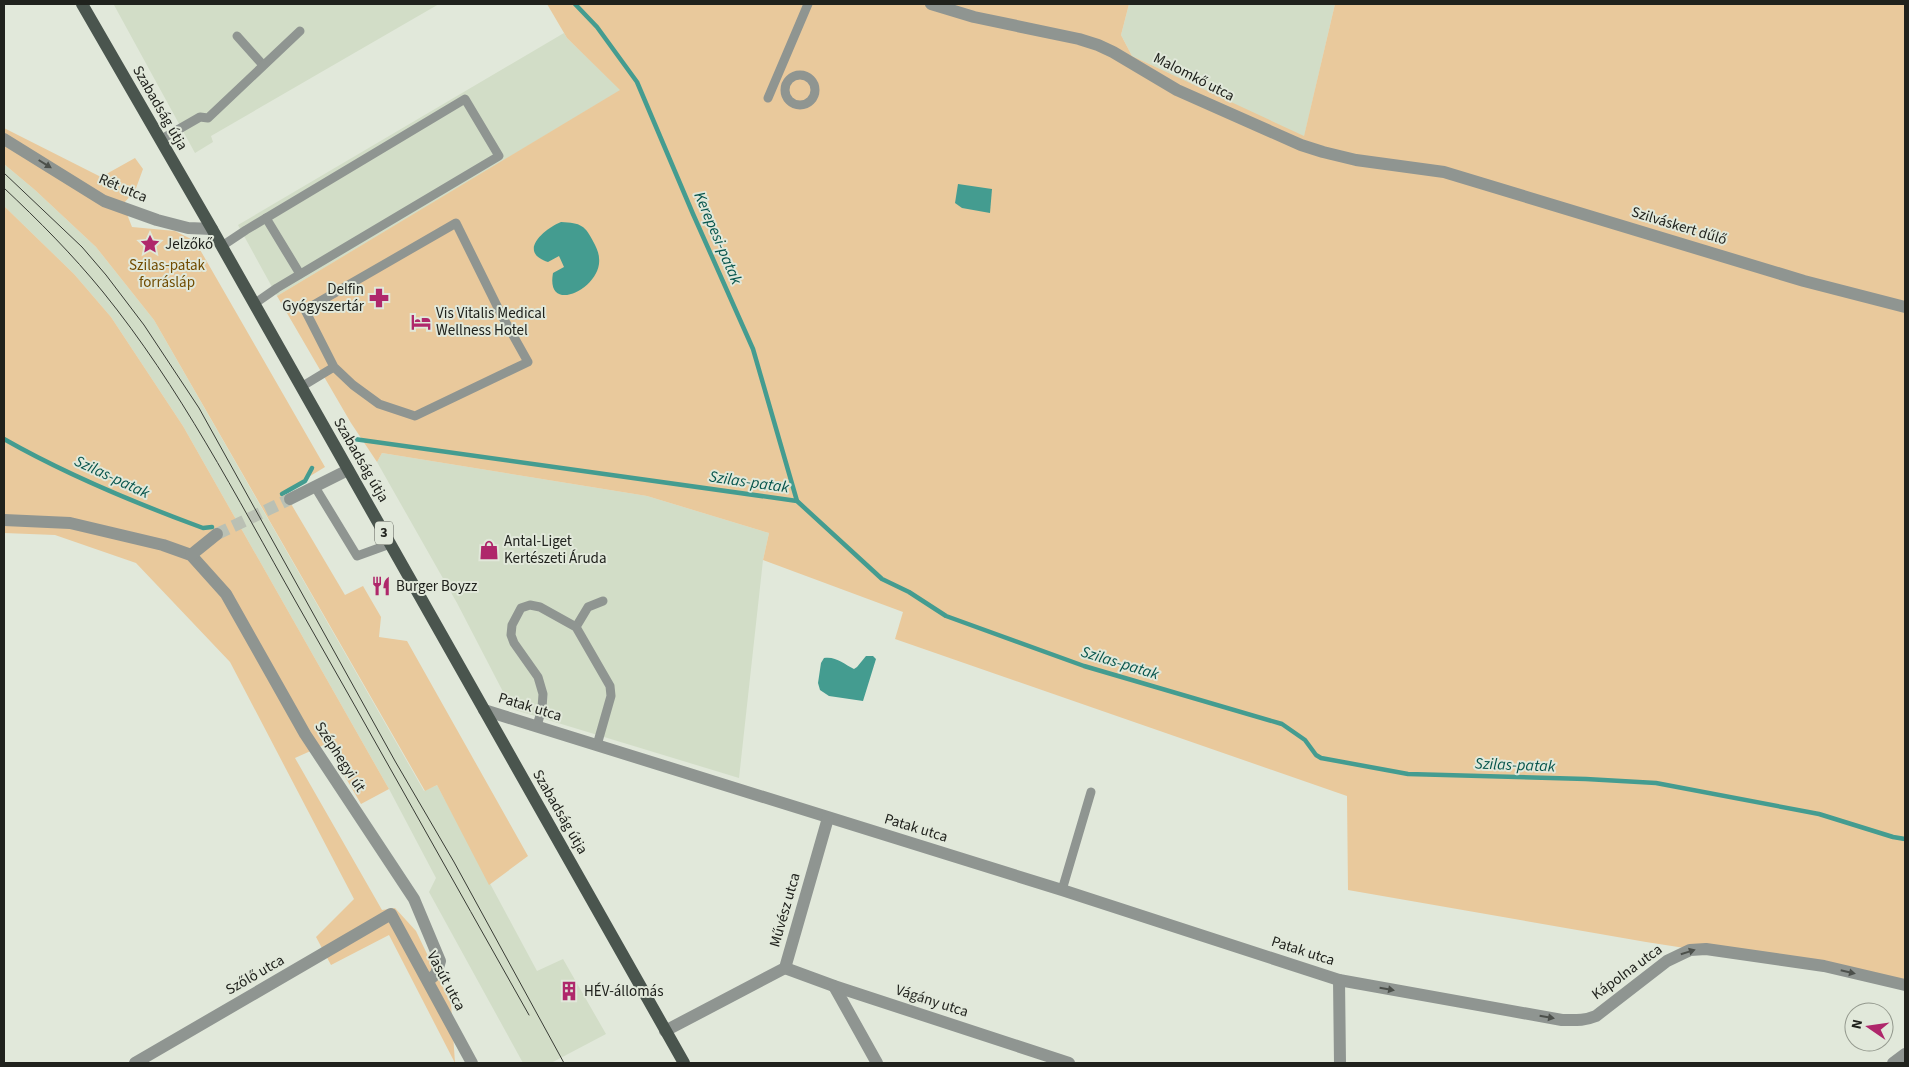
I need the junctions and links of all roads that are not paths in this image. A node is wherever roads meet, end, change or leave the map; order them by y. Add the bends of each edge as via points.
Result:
1 (82, 4) edge
2 (808, 4) edge
3 (931, 4) edge
4 (300, 31) dead end
5 (237, 36) dead end
6 (264, 65) junction
7 (776, 79) junction
8 (786, 84) dead end
9 (768, 98) dead end
10 (4, 138) edge
11 (160, 140) junction
12 (1444, 172) joint
13 (266, 218) junction
14 (212, 229) junction
15 (222, 246) junction
16 (300, 274) junction
17 (254, 304) junction
18 (1905, 307) edge
19 (334, 366) junction
20 (301, 387) junction
21 (348, 470) junction
22 (315, 487) junction
23 (290, 499) tunnel mouth
24 (4, 520) edge
25 (217, 534) tunnel mouth
26 (390, 544) junction
27 (191, 556) junction
28 (603, 601) dead end
29 (576, 627) junction
30 (484, 710) junction
31 (537, 726) junction
32 (597, 745) junction
33 (1091, 792) dead end
34 (828, 818) junction
35 (1062, 890) junction
36 (391, 914) joint
37 (785, 968) junction
38 (1339, 980) junction
39 (428, 981) junction
40 (1905, 984) edge
41 (834, 986) junction
42 (665, 1031) junction
43 (1905, 1054) edge
44 (135, 1063) edge
45 (472, 1063) edge
46 (684, 1063) edge
47 (877, 1063) edge
48 (1069, 1063) edge
49 (1340, 1063) edge
50 (1893, 1063) edge

1 - 11 main road, Szabadság útja / 3
2 - 7 lane
3 - 12 street, Malomkő utca via 1098,45 1177,90 1323,152 1356,160
4 - 6 lane
5 - 6 lane
6 - 11 lane via 208,118 200,117
7 - 8 lane
7 - 9 lane
10 -> 14 street, Rét utca via 104,201 188,228
11 - 14 main road, Szabadság útja / 3
12 - 18 street, Szilváskert dűlő via 1804,281
13 - 15 lane
13 - 16 lane
13 - 16 lane via 465,99 499,156
14 - 15 main road, Szabadság útja / 3
15 - 17 main road, Szabadság útja / 3
16 - 17 lane
17 - 20 main road, Szabadság útja / 3
19 - 19 lane via 305,310 456,224 528,362 415,416 379,404
19 - 20 lane
20 - 21 main road, Szabadság útja / 3
21 - 22 street
21 - 26 main road, Szabadság útja / 3
22 - 23 street
22 - 26 lane via 357,556
24 - 27 street, Széphegyi út via 70,523 163,545
25 - 27 street
26 - 30 main road, Szabadság útja / 3
27 - 39 street, Széphegyi út via 226,594 305,734 414,899 440,961 436,974
28 - 29 lane via 588,607
29 - 31 lane via 540,607 530,605 521,608 516,615 511,635 538,677 543,694
29 - 32 lane via 610,686 611,696
30 - 31 street, Patak utca
30 - 42 main road, Szabadság útja / 3
31 - 32 street, Patak utca
32 - 34 street, Patak utca
33 - 35 lane
34 - 35 street, Patak utca
34 - 37 street, Művész utca
35 - 38 street, Patak utca
36 - 39 street, Vasút utca
36 - 44 street, Szőlő utca
37 - 41 street, Vágány utca
37 - 42 street, Művész utca
38 -> 40 street, Kápolna utca via 1562,1020 1587,1020 1596,1016 1667,961 1690,950 1706,949 1824,966
38 - 49 street
39 - 45 street, Vasút utca
41 - 47 street
41 - 48 street, Vágány utca
42 - 46 main road, Szabadság útja / 3
43 - 50 street

